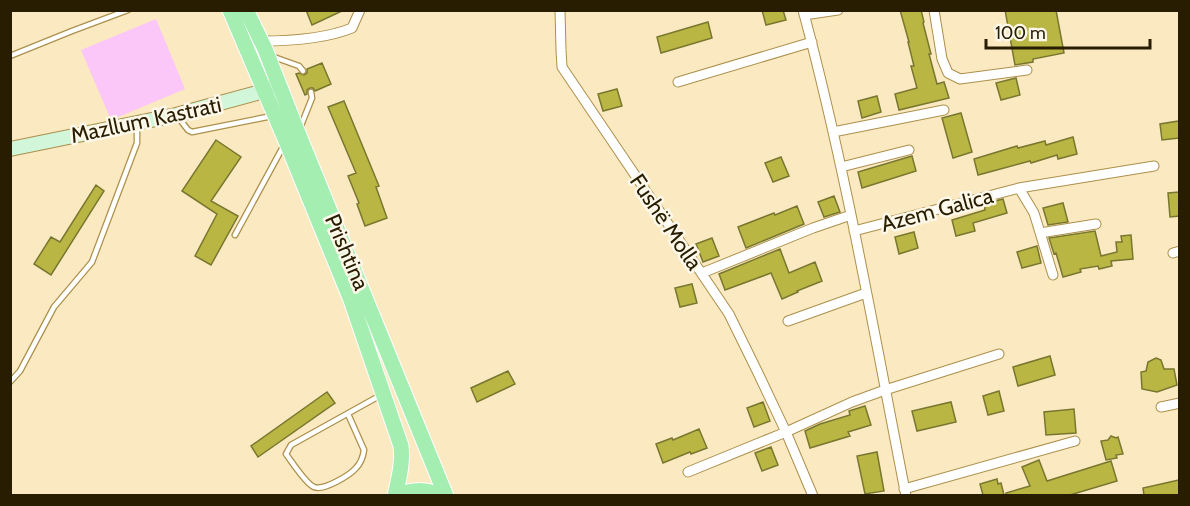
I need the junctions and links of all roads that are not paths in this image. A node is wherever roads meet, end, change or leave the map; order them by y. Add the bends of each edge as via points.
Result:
1 (128, 10) edge
2 (230, 10) edge
3 (246, 10) edge
4 (360, 10) edge
5 (560, 10) edge
6 (838, 10) edge
7 (934, 10) edge
8 (804, 13) edge
9 (812, 42) junction
10 (264, 48) junction
11 (10, 56) edge
12 (1027, 70) dead end
13 (303, 71) dead end
14 (678, 82) dead end
15 (278, 83) junction
16 (264, 91) junction
17 (311, 92) dead end
18 (944, 110) dead end
19 (176, 115) junction
20 (275, 116) junction
21 (137, 123) junction
22 (833, 132) junction
23 (292, 137) junction
24 (10, 149) edge
25 (909, 150) dead end
26 (1154, 166) dead end
27 (841, 167) junction
28 (1019, 188) junction
29 (851, 215) junction
30 (1096, 224) dead end
31 (854, 231) junction
32 (1040, 233) junction
33 (235, 235) dead end
34 (702, 273) junction
35 (1053, 275) dead end
36 (866, 293) junction
37 (788, 321) dead end
38 (999, 354) dead end
39 (10, 382) edge
40 (885, 390) junction
41 (383, 394) junction
42 (1179, 402) edge
43 (1161, 407) dead end
44 (348, 414) junction
45 (786, 432) junction
46 (1075, 441) dead end
47 (688, 472) dead end
48 (905, 492) edge
49 (396, 495) edge
50 (440, 495) edge
51 (446, 495) edge
52 (813, 495) edge

1 - 11 lane
2 - 16 main road, Prishtina
3 - 10 main road, Prishtina
4 - 10 street via 352,28 338,34 284,41
5 - 34 street, Fushë Molla via 562,66
6 - 8 street
7 - 12 street via 948,73 960,79
8 - 9 street
9 - 14 street
9 - 22 street
10 - 13 lane
10 - 15 main road, Prishtina
15 - 16 main road, Mazllum Kastrati
15 - 23 main road, Prishtina
16 - 19 main road, Mazllum Kastrati
16 - 20 main road, Prishtina
17 - 23 lane via 308,111
18 - 22 street
19 - 20 lane via 192,132
19 - 21 main road, Mazllum Kastrati
20 - 23 main road, Prishtina
21 - 24 main road, Mazllum Kastrati
21 - 39 lane via 137,143 92,262 54,307 20,371
22 - 27 street
23 - 33 lane
23 - 41 main road, Prishtina
23 - 51 main road, Prishtina
25 - 27 street
26 - 28 street, Azem Galica
27 - 29 street
28 - 31 street, Azem Galica
28 - 32 street, Azem Galica via 1034,213
29 - 31 street
29 - 34 street
30 - 32 street
31 - 36 street
32 - 35 street, Azem Galica
34 - 45 street, Fushë Molla via 729,314
36 - 37 street
36 - 40 street
38 - 40 street
40 - 45 street
40 - 48 street
41 - 44 lane
41 - 49 main road, Prishtina via 401,446
42 - 43 street
44 - 44 lane via 291,445 286,454 314,487 326,488 356,468 363,457 364,450
45 - 47 street
45 - 52 street, Fushë Molla
46 - 48 street
49 - 50 main road, Prishtina via 422,490

